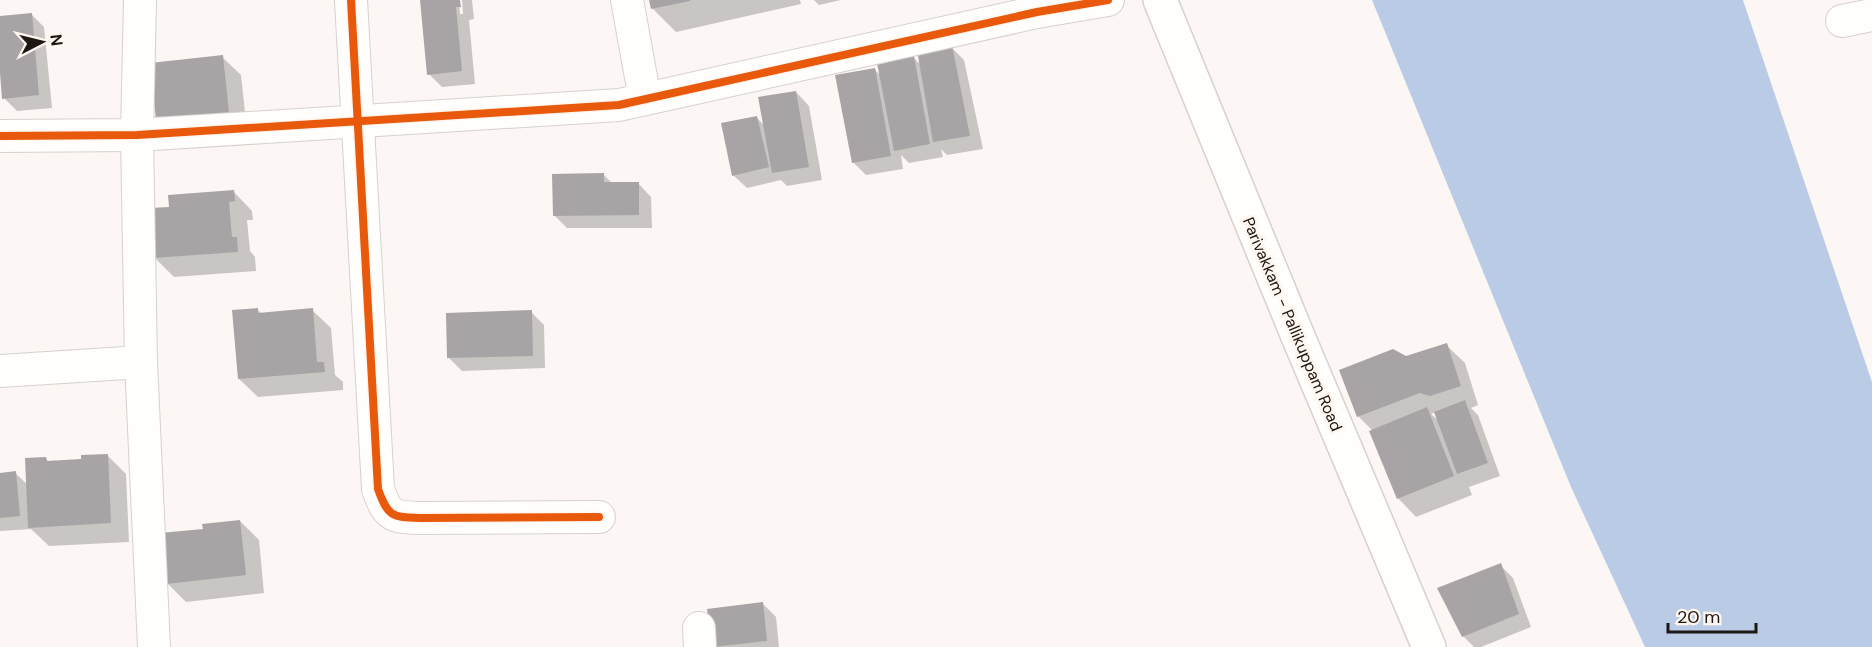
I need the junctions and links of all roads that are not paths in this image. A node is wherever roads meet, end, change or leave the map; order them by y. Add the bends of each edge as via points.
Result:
1 (140, 0) edge
2 (351, 0) edge
3 (627, 0) edge
4 (1108, 0) edge
5 (1160, 0) edge
6 (1872, 15) edge
7 (1842, 21) dead end
8 (645, 99) junction
9 (358, 122) junction
10 (137, 135) junction
11 (0, 136) edge
12 (141, 362) junction
13 (0, 371) edge
14 (599, 517) dead end
15 (154, 647) edge
16 (1429, 647) edge

1 - 10 street
2 - 9 street
3 - 8 street
4 - 8 street via 1037,12
5 - 16 street, Parivakkam - Pallikuppam Road
6 - 7 street
8 - 9 street via 620,105
9 - 10 street
9 - 14 street via 378,489 384,508 398,517 420,518
10 - 11 street
10 - 12 street
12 - 13 street
12 - 15 street

